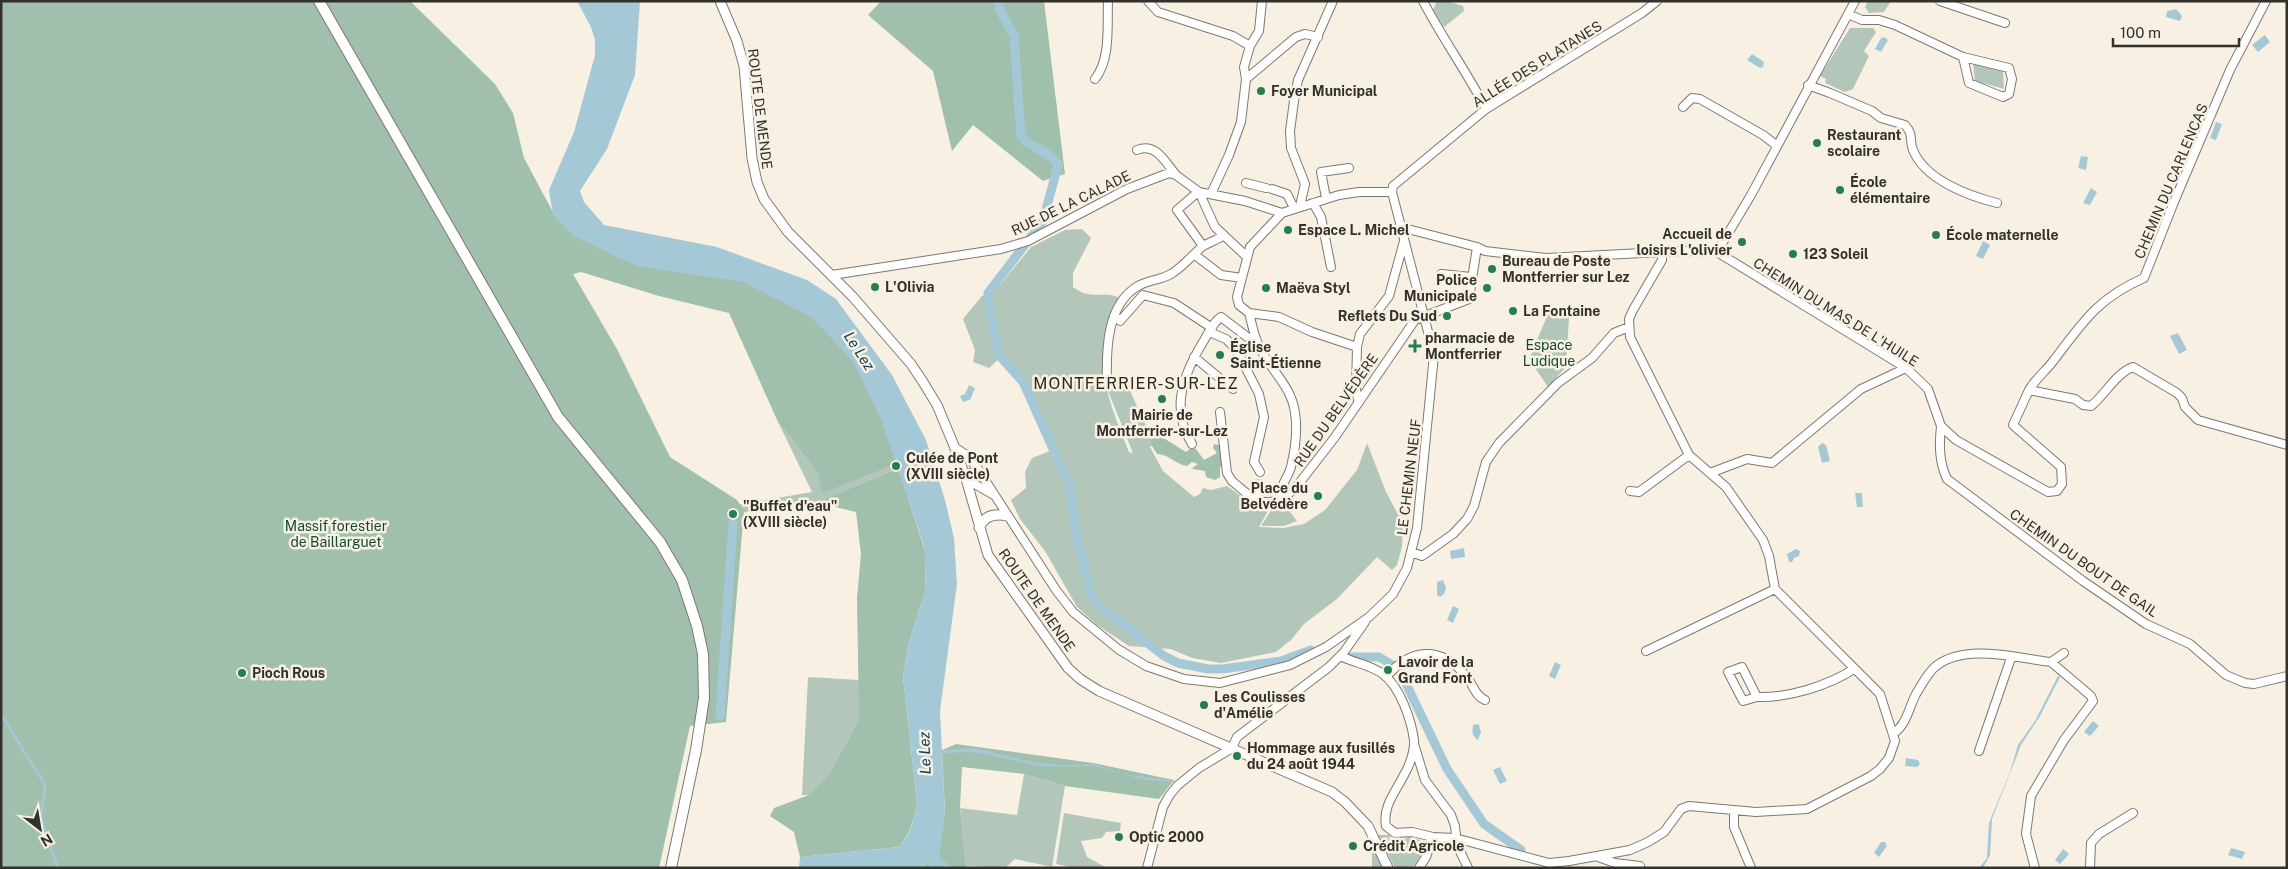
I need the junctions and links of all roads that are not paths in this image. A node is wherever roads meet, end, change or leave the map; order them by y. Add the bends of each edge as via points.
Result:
1 (319, 1) edge
2 (720, 1) edge
3 (1108, 1) edge
4 (1148, 1) edge
5 (1262, 1) edge
6 (1333, 1) edge
7 (1423, 1) edge
8 (1657, 1) edge
9 (1855, 1) edge
10 (1940, 1) edge
11 (2266, 1) edge
12 (1848, 14) junction
13 (2005, 23) dead end
14 (1318, 37) junction
15 (1250, 46) junction
16 (1963, 57) junction
17 (1246, 79) junction
18 (1095, 80) dead end
19 (1808, 85) junction
20 (1683, 108) dead end
21 (1486, 109) junction
22 (1776, 145) junction
23 (1137, 150) dead end
24 (1349, 168) dead end
25 (1176, 175) junction
26 (1246, 182) dead end
27 (1198, 192) junction
28 (1388, 192) junction
29 (1211, 194) junction
30 (1326, 198) junction
31 (1313, 203) junction
32 (1997, 203) dead end
33 (1297, 207) junction
34 (1282, 213) junction
35 (1400, 227) junction
36 (1224, 235) junction
37 (1404, 240) junction
38 (1203, 246) junction
39 (1477, 247) junction
40 (1662, 252) junction
41 (1717, 252) junction
42 (1195, 255) junction
43 (1246, 257) junction
44 (1331, 267) dead end
45 (1441, 274) dead end
46 (832, 275) junction
47 (1471, 276) junction
48 (1242, 278) junction
49 (1248, 313) junction
50 (1424, 315) junction
51 (1114, 316) junction
52 (1629, 327) junction
53 (1210, 330) junction
54 (1258, 346) junction
55 (1357, 347) junction
56 (1194, 357) junction
57 (1906, 368) junction
58 (1107, 380) dead end
59 (1233, 389) dead end
60 (2030, 390) junction
61 (1358, 400) junction
62 (1220, 412) dead end
63 (1941, 426) junction
64 (1192, 444) dead end
65 (2287, 445) edge
66 (955, 448) junction
67 (1689, 455) junction
68 (1260, 472) tunnel mouth
69 (1710, 473) junction
70 (965, 476) junction
71 (984, 477) junction
72 (1258, 487) tunnel mouth
73 (1630, 491) dead end
74 (992, 494) junction
75 (1281, 499) junction
76 (1257, 502) junction
77 (1007, 516) junction
78 (979, 528) junction
79 (1412, 552) junction
80 (1775, 589) junction
81 (1369, 617) junction
82 (1646, 652) dead end
83 (2064, 653) dead end
84 (1341, 656) junction
85 (2011, 658) junction
86 (2051, 662) junction
87 (1854, 669) junction
88 (2287, 676) edge
89 (1386, 677) junction
90 (1757, 697) junction
91 (1485, 700) dead end
92 (1894, 733) junction
93 (1414, 744) junction
94 (1232, 748) junction
95 (1979, 751) dead end
96 (1734, 810) junction
97 (2133, 813) dead end
98 (1433, 837) junction
99 (1455, 838) junction
100 (1630, 850) junction
101 (1596, 856) junction
102 (1387, 867) edge
103 (1640, 867) edge
104 (671, 868) edge
105 (1147, 868) edge
106 (1419, 868) edge
107 (1468, 868) edge
108 (1751, 868) edge
109 (2035, 868) edge
110 (2090, 868) edge

1 - 104 main road via 558,417 660,542 682,580 703,654 704,698
2 - 46 street, ROUTE DE MENDE via 744,66 756,182 779,221
3 - 18 street via 1105,56
4 - 15 street via 1158,12 1233,36
5 - 15 street via 1259,31
6 - 14 street
7 - 21 street
8 - 21 street, ALLÉE DES PLATANES
9 - 12 street
10 - 13 street
11 - 60 street, CHEMIN DU CARLENCAS via 2230,70 2144,278 2116,291 2094,309
12 - 16 street via 1862,20 1879,20 1895,25
12 - 19 street
14 - 17 street via 1312,34 1296,37
14 - 33 street via 1298,80 1290,131 1291,148 1304,179
15 - 17 street via 1244,67
16 - 16 street via 2009,68 2012,79 2009,94 2003,97 1969,83
17 - 29 street via 1241,122
19 - 22 street
19 - 32 street via 1881,118 1905,125 1912,137 1913,151 1930,173
20 - 22 street via 1692,98 1700,99
21 - 28 street, ALLÉE DES PLATANES
22 - 41 street
23 - 25 street via 1145,146 1153,148
24 - 30 street via 1322,172
25 - 27 street
25 - 46 street, RUE DE LA CALADE via 1169,173 1127,188 1028,241 1001,249
26 - 33 street via 1287,194
27 - 29 street
27 - 36 street via 1210,218
27 - 38 street via 1177,210
28 - 30 street via 1351,193
28 - 35 street, LE CHEMIN NEUF
29 - 34 street
30 - 31 street
31 - 33 street
31 - 44 street via 1321,217
33 - 34 street
34 - 43 street via 1253,242
35 - 37 street, LE CHEMIN NEUF
35 - 39 street
36 - 38 street
36 - 43 street
37 - 50 street, LE CHEMIN NEUF
37 - 55 street via 1388,296 1360,334
38 - 42 street
39 - 40 street via 1485,251 1546,258
39 - 47 street
40 - 41 street
40 - 52 street via 1662,260 1629,319
41 - 57 street, CHEMIN DU MAS DE L'HUILE
42 - 48 street via 1221,275
42 - 51 street via 1170,275 1148,281 1131,291
43 - 48 street
45 - 47 street
46 - 66 street, ROUTE DE MENDE via 910,364 937,405
47 - 50 street via 1470,298
48 - 49 street via 1238,303
49 - 54 street
49 - 55 street via 1279,317
50 - 61 street, RUE DU BELVÉDÈRE via 1411,324
50 - 79 street, LE CHEMIN NEUF via 1434,367
51 - 53 street via 1120,321 1143,295 1174,302
51 - 58 street via 1106,351
52 - 67 street via 1630,337
52 - 79 street via 1614,333 1592,358 1558,383 1499,443 1486,462 1474,506 1454,534 1422,556
53 - 54 street via 1219,318 1223,318
53 - 56 street
53 - 68 street via 1236,349 1259,394 1264,417 1254,462
54 - 75 street via 1286,387 1295,410 1294,449 1280,492
55 - 61 street
56 - 59 street
56 - 64 street via 1182,385 1181,411 1184,428
57 - 63 street, CHEMIN DU MAS DE L'HUILE via 1928,389
57 - 69 street via 1861,389 1772,463 1747,459
60 - 63 street, CHEMIN DU MAS DE L'HUILE via 2013,425 2061,467 2062,484 2057,491 2048,492 2006,469 1956,440
60 - 65 street via 2075,399 2082,405 2091,406 2125,370 2133,367 2177,393 2198,420
61 - 75 street, RUE DU BELVÉDÈRE via 1308,472
62 - 76 street via 1227,473
63 - 88 street, CHEMIN DU BOUT DE GAIL via 1939,446 1942,469 1947,479 2083,581 2146,624 2190,644 2235,680 2254,684
66 - 70 street, ROUTE DE MENDE
66 - 71 street via 970,458
67 - 69 street
67 - 73 street via 1639,492
69 - 80 street via 1726,488 1763,540
70 - 71 street via 974,473
70 - 74 street, LE CHEMIN NEUF
70 - 78 street, ROUTE DE MENDE
71 - 74 street, LE CHEMIN NEUF
72 - 76 street
74 - 77 street, LE CHEMIN NEUF
75 - 76 street
77 - 78 street via 989,516
77 - 81 street, LE CHEMIN NEUF via 1078,617 1139,663 1178,678 1220,683 1277,669 1320,651
78 - 94 street, ROUTE DE MENDE via 992,562 1075,676 1100,691
79 - 81 street, LE CHEMIN NEUF via 1401,582
80 - 82 street
80 - 87 street
81 - 84 street
83 - 86 street
84 - 89 street
84 - 94 street via 1237,737
85 - 86 street
85 - 92 street via 1966,652 1935,666 1915,695 1903,724
85 - 95 street
86 - 109 street via 2093,701 2064,740 2031,796 2026,834
87 - 90 street via 1841,677 1778,697
87 - 92 street via 1880,694
89 - 91 street via 1409,657 1429,654 1459,668
89 - 93 street via 1395,687
90 - 90 street via 1742,667 1728,672 1743,701
92 - 96 street via 1893,748 1880,769 1807,809
93 - 98 street via 1408,768 1385,813 1385,824 1393,833 1412,832
93 - 99 street via 1425,780 1449,812 1455,826
94 - 102 street, ROUTE DE MENDE via 1318,785 1345,802 1368,826
94 - 105 street via 1199,768 1169,796 1163,807
96 - 100 street via 1696,805 1685,807 1664,832
96 - 108 street via 1734,827
97 - 110 street via 2091,843
98 - 99 street
98 - 106 street
99 - 101 street via 1549,863
99 - 107 street
100 - 101 street
100 - 103 street
101 - 103 street

